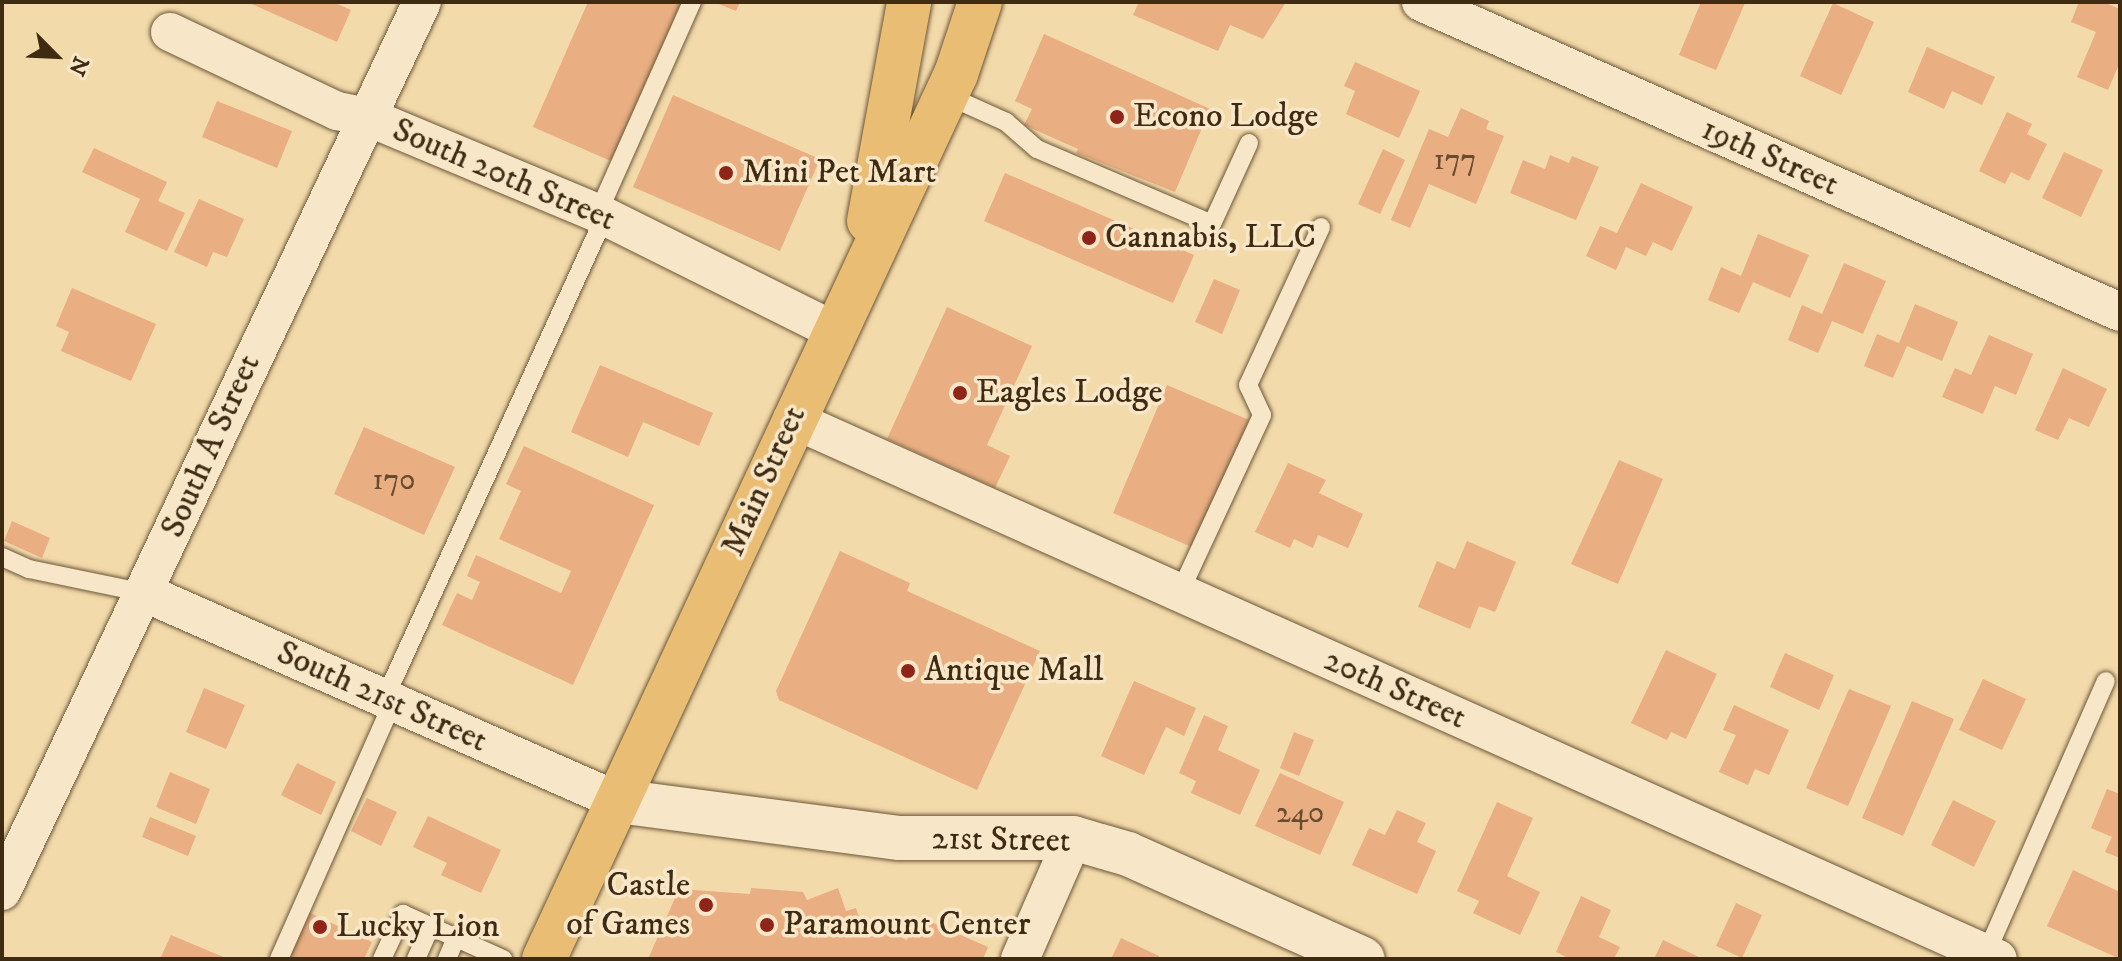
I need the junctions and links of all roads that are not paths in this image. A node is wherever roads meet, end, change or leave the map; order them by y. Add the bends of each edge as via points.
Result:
1 (422, 2) edge
2 (692, 2) edge
3 (909, 2) edge
4 (980, 2) edge
5 (1421, 2) edge
6 (170, 32) dead end
7 (946, 95) junction
8 (368, 117) junction
9 (1249, 143) dead end
10 (602, 215) junction
11 (1321, 227) dead end
12 (861, 270) junction
13 (2120, 312) edge
14 (833, 330) junction
15 (792, 419) junction
16 (2, 557) edge
17 (1180, 592) junction
18 (145, 593) junction
19 (2106, 681) dead end
20 (389, 700) junction
21 (618, 801) junction
22 (1073, 838) junction
23 (2, 891) edge
24 (431, 926) junction
25 (456, 938) junction
26 (1992, 956) edge
27 (279, 959) edge
28 (382, 959) edge
29 (416, 959) edge
30 (447, 959) edge
31 (503, 959) edge
32 (544, 959) edge
33 (1020, 959) edge
34 (1363, 959) edge

1 - 8 street, South A Street
2 - 10 lane
3 - 12 main road
4 - 7 main road, Main Street
5 - 13 street, 19th Street
6 - 8 street, South 20th Street via 337,111
7 - 9 lane via 1006,122 1037,149 1212,224
7 - 12 main road, Main Street
8 - 10 street, South 20th Street
8 - 18 street, South A Street via 273,310
10 - 14 street, South 20th Street
10 - 20 lane
11 - 17 lane via 1248,385 1262,415
12 - 14 main road, Main Street
14 - 15 main road, Main Street
15 - 17 street, 20th Street
15 - 21 main road, Main Street
16 - 18 lane via 29,569
17 - 26 street, 20th Street
18 - 20 street, South 21st Street
18 - 23 street, South A Street
19 - 26 lane
20 - 21 street, South 21st Street
20 - 27 lane
21 - 22 street, 21st Street via 900,838
21 - 32 main road, Main Street
22 - 33 street
22 - 34 street, 21st Street via 1128,854
24 - 25 lane
24 - 28 lane via 403,914
24 - 29 lane
25 - 30 lane
25 - 31 lane

